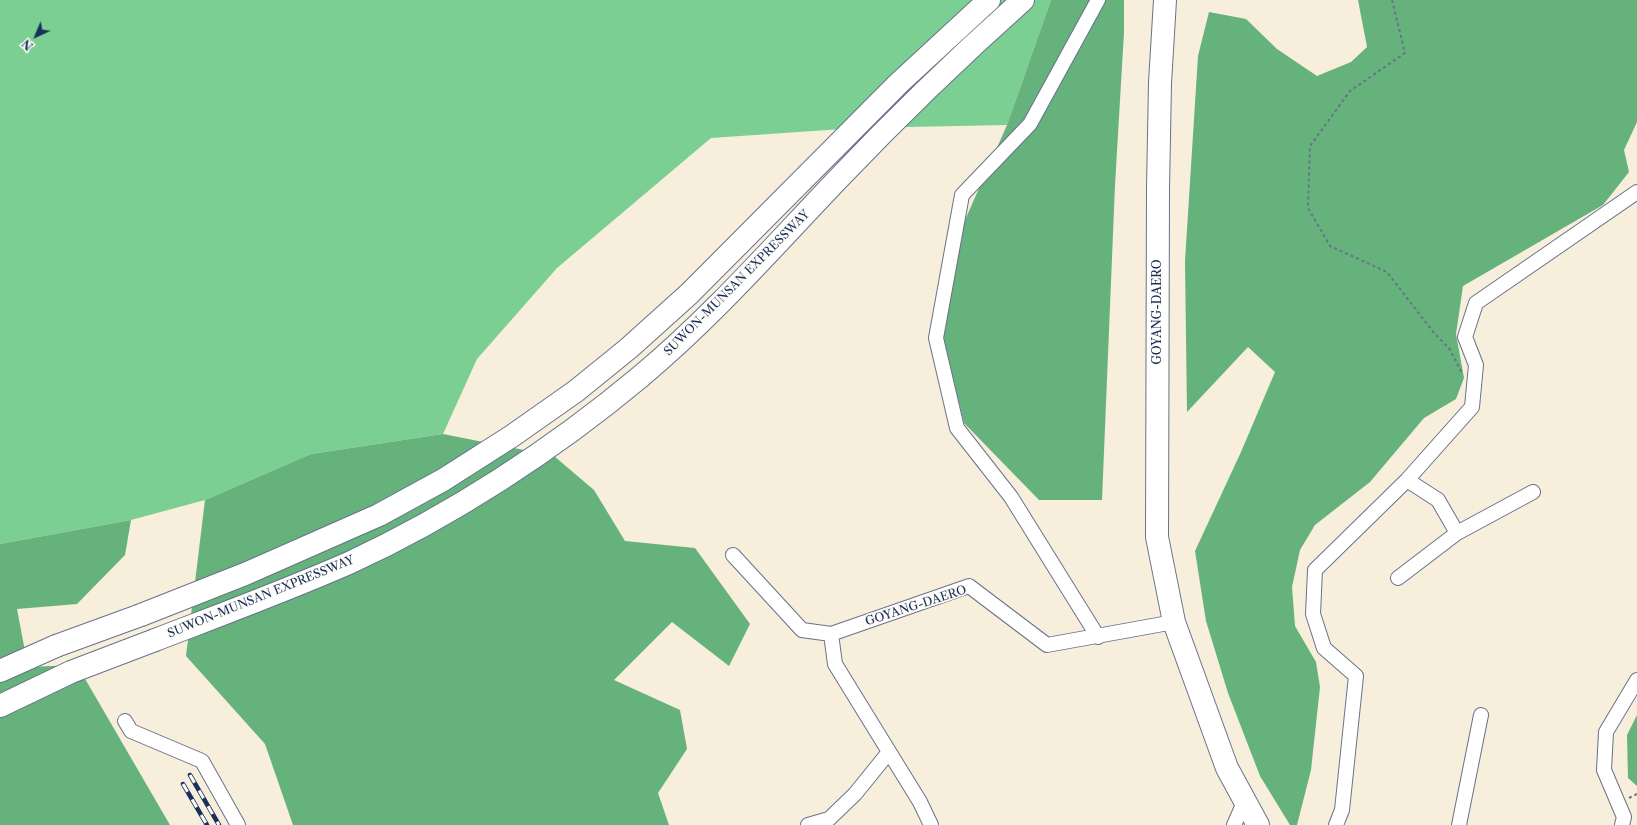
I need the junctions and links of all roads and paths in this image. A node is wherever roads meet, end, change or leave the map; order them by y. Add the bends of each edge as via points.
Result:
1 (989, 0) edge
2 (1023, 0) edge
3 (1098, 0) edge
4 (1164, 0) edge
5 (1392, 0) edge
6 (1637, 192) edge
7 (1473, 394) junction
8 (1408, 480) junction
9 (1534, 492) dead end
10 (1457, 533) junction
11 (733, 555) dead end
12 (1398, 578) dead end
13 (1174, 622) junction
14 (831, 634) junction
15 (1098, 637) junction
16 (0, 671) edge
17 (1637, 680) edge
18 (0, 706) edge
19 (1481, 715) dead end
20 (126, 721) dead end
21 (889, 752) junction
22 (1244, 800) junction
23 (238, 825) edge
24 (808, 825) edge
25 (931, 825) edge
26 (1234, 825) edge
27 (1258, 825) edge
28 (1336, 825) edge
29 (1459, 825) edge
30 (1622, 825) edge

1 - 16 main road, bridge via 899,84 689,294 576,391 512,436 443,480 379,514 245,574 56,646
2 - 18 main road, SUWON-MUNSAN EXPRESSWAY, bridge via 912,103 678,344 599,410 506,475 450,511 399,538 297,585 71,672
3 - 15 street via 1030,124 962,195 936,338 957,428 1011,497
4 - 13 main road, GOYANG-DAERO via 1159,151 1157,537
5 - 7 path via 1405,53 1350,91 1310,146 1308,208 1330,246 1387,272 1434,333 1449,348
6 - 7 street via 1476,302 1465,337 1476,365
7 - 8 street via 1472,407
8 - 10 street via 1438,500
8 - 28 street via 1315,570 1313,614 1324,648 1356,676 1342,810
9 - 10 street
10 - 12 street
11 - 14 street, GOYANG-DAERO via 802,630
13 - 15 street, GOYANG-DAERO
13 - 22 main road, GOYANG-DAERO via 1227,768
14 - 15 street, GOYANG-DAERO via 969,586 1047,645
14 - 21 street via 835,664
17 - 30 street via 1606,732 1604,770 1624,817
19 - 29 street
20 - 23 street via 131,731 202,761
21 - 24 street via 855,794 828,819
21 - 25 street
22 - 26 street
22 - 27 main road, GOYANG-DAERO

